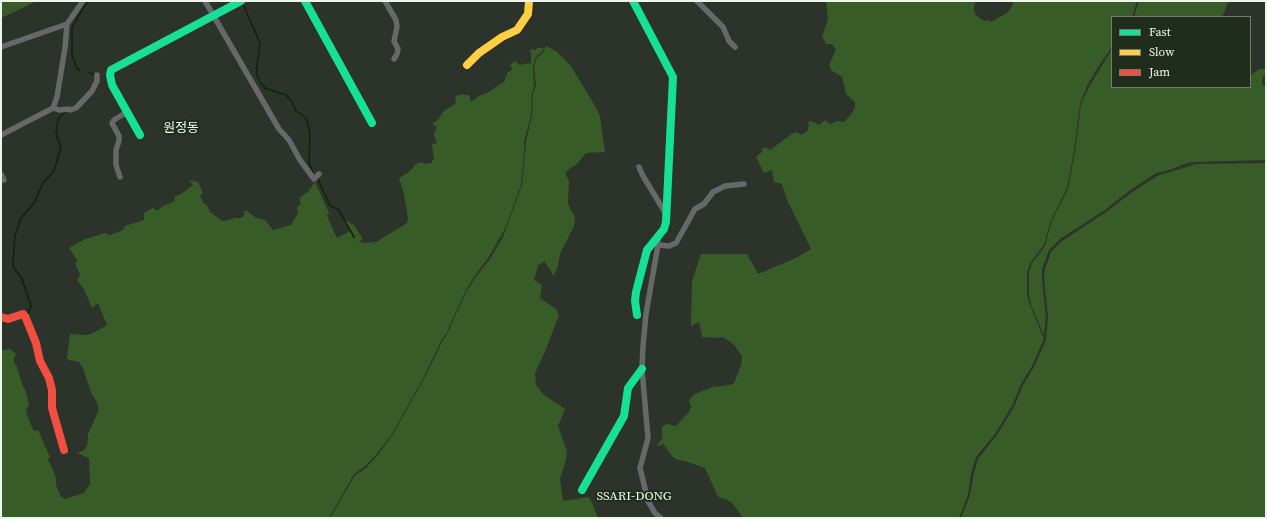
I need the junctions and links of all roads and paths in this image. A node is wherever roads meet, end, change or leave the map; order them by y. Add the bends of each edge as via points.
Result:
1 (83, 1) edge
2 (205, 1) edge
3 (241, 1) edge
4 (305, 1) edge
5 (385, 1) edge
6 (529, 1) edge
7 (633, 1) edge
8 (697, 1) edge
9 (214, 16) junction
10 (67, 24) junction
11 (1, 47) edge
12 (735, 47) dead end
13 (394, 59) dead end
14 (467, 65) dead end
15 (98, 75) dead end
16 (53, 108) junction
17 (127, 112) junction
18 (372, 122) dead end
19 (140, 134) dead end
20 (1, 135) edge
21 (639, 167) dead end
22 (1, 174) edge
23 (319, 174) dead end
24 (120, 178) dead end
25 (4, 180) dead end
26 (744, 184) dead end
27 (666, 214) junction
28 (658, 236) junction
29 (658, 245) junction
30 (637, 315) dead end
31 (1, 317) edge
32 (642, 368) junction
33 (64, 450) dead end
34 (582, 490) dead end
35 (661, 518) edge

1 - 10 street
2 - 9 street
3 - 9 street
4 - 18 street
5 - 13 street via 396,20 394,40 398,50
6 - 14 street via 528,14 517,30 479,53
7 - 27 street via 673,76
8 - 12 street via 723,27
9 - 17 street via 111,70 112,85
9 - 23 street via 279,129 314,179
10 - 11 street
10 - 16 street via 57,97
15 - 16 street via 92,91 76,108
16 - 20 street
17 - 19 street
17 - 24 street via 112,123 119,136 116,165
21 - 27 street
22 - 25 street
26 - 29 street via 726,186 713,192 704,204 695,209 676,243 669,246
27 - 28 street via 664,229
28 - 29 street
28 - 30 street via 647,250 639,278 635,301
29 - 32 street via 646,314
31 - 33 street via 8,319 23,314 24,316 49,378 52,408
32 - 34 street via 628,388 624,416
32 - 35 street via 648,438 640,468 648,500

